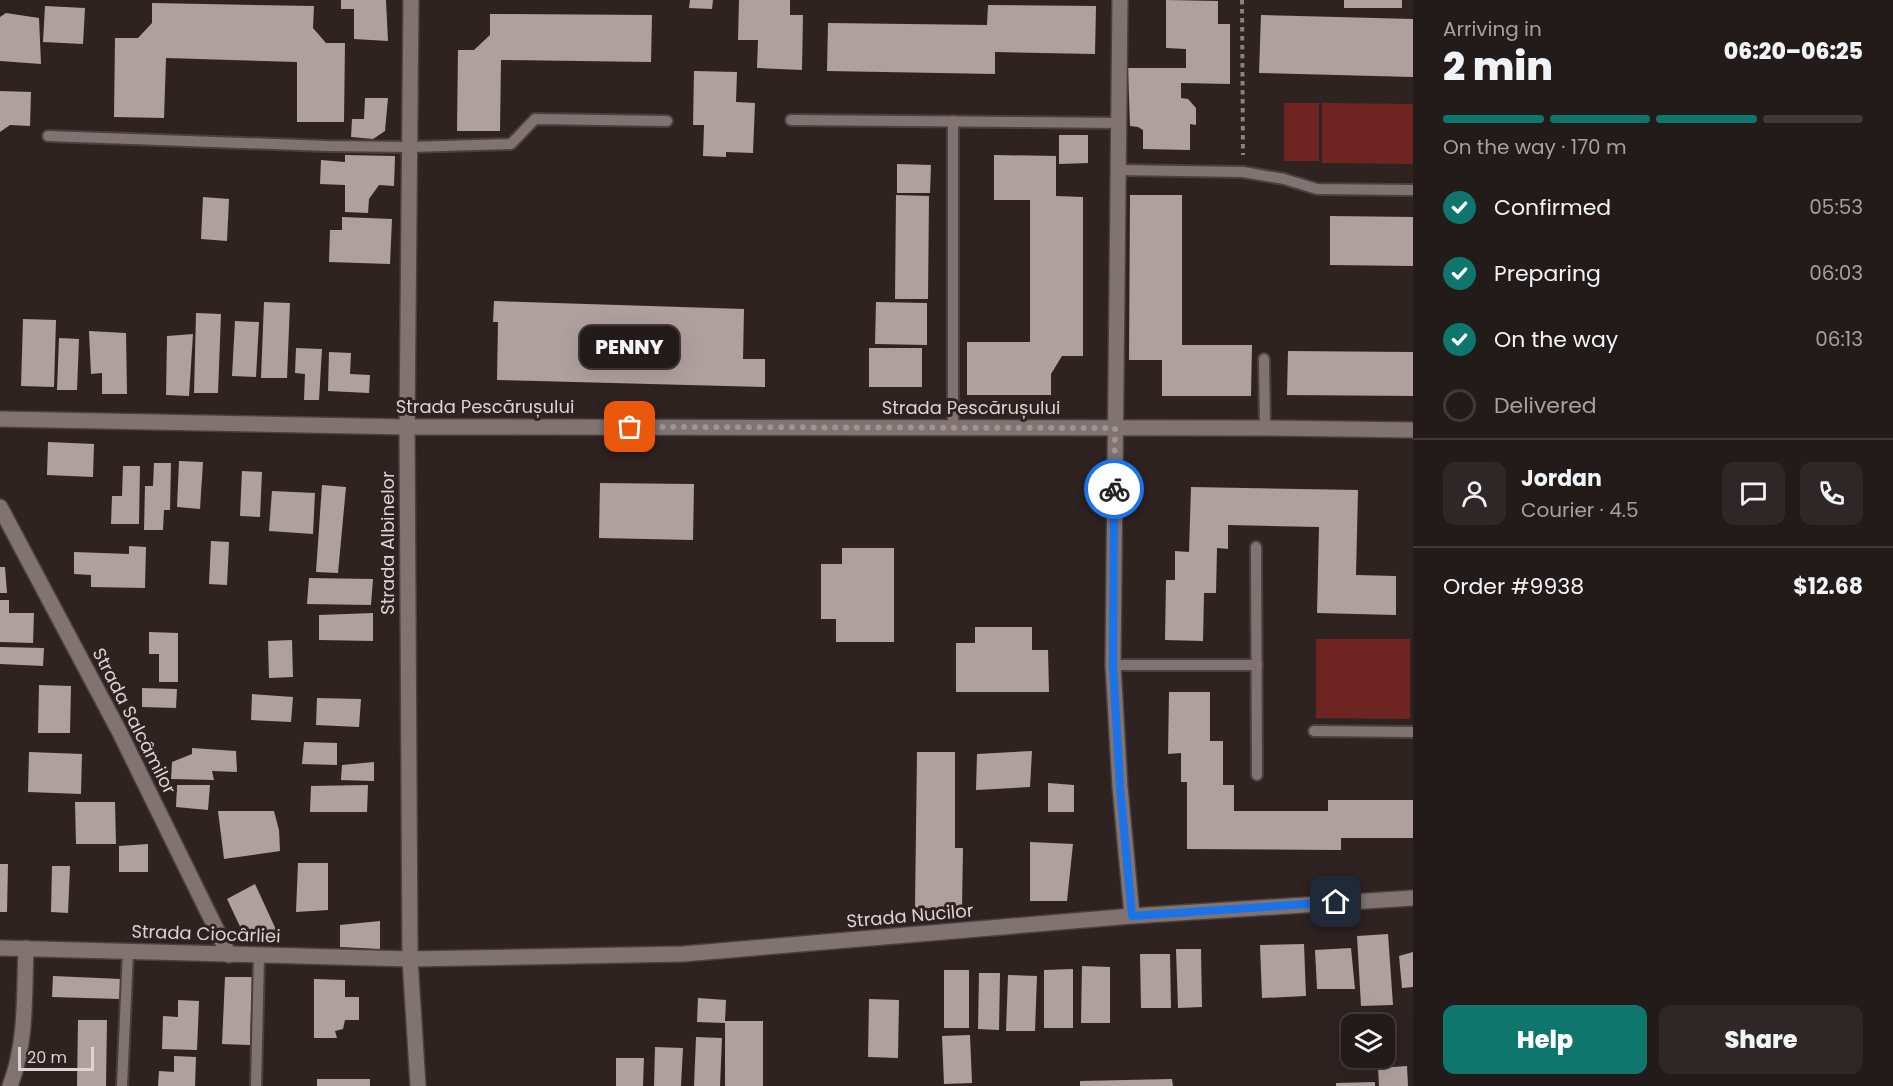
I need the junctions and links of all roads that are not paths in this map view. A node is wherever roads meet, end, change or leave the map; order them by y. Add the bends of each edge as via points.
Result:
1 (411, 0) edge
2 (1120, 0) edge
3 (791, 120) dead end
4 (667, 121) dead end
5 (953, 121) junction
6 (1119, 123) junction
7 (48, 136) dead end
8 (411, 147) junction
9 (1119, 170) junction
10 (1413, 190) edge
11 (1264, 359) dead end
12 (0, 419) edge
13 (407, 427) junction
14 (953, 427) junction
15 (1115, 428) junction
16 (1265, 428) junction
17 (1413, 430) edge
18 (0, 507) edge
19 (1256, 546) dead end
20 (1113, 665) junction
21 (1257, 665) junction
22 (1314, 730) dead end
23 (1413, 732) edge
24 (1257, 775) dead end
25 (1413, 898) edge
26 (1132, 916) junction
27 (0, 948) edge
28 (26, 948) junction
29 (128, 952) junction
30 (229, 955) junction
31 (258, 956) junction
32 (410, 959) junction
33 (10, 1086) edge
34 (122, 1086) edge
35 (256, 1086) edge
36 (418, 1086) edge

1 - 8 street, Strada Albinelor
2 - 6 street
3 - 5 lane
4 - 8 lane via 535,119 511,144
5 - 6 lane
5 - 14 lane
6 - 9 street
7 - 8 lane
8 - 13 street, Strada Albinelor
9 - 10 lane via 1243,172 1317,189
9 - 15 street
11 - 16 lane
12 - 13 street, Strada Pescărușului
13 - 14 street, Strada Pescărușului
13 - 32 street, Strada Albinelor
14 - 15 street, Strada Pescărușului
15 - 16 street, Strada Pescărușului
15 - 20 street
16 - 17 street, Strada Pescărușului
18 - 30 street, Strada Salcâmilor via 119,731
19 - 21 lane
20 - 21 lane
20 - 26 street
21 - 24 lane
22 - 23 lane
25 - 26 street, Strada Nucilor
26 - 32 street, Strada Nucilor via 683,954
27 - 28 street, Strada Ciocârliei
28 - 29 street, Strada Ciocârliei
28 - 33 street via 23,1032
29 - 30 street, Strada Ciocârliei
29 - 34 lane
30 - 31 street, Strada Ciocârliei
31 - 32 street, Strada Ciocârliei
31 - 35 lane
32 - 36 street, Strada Albinelor

